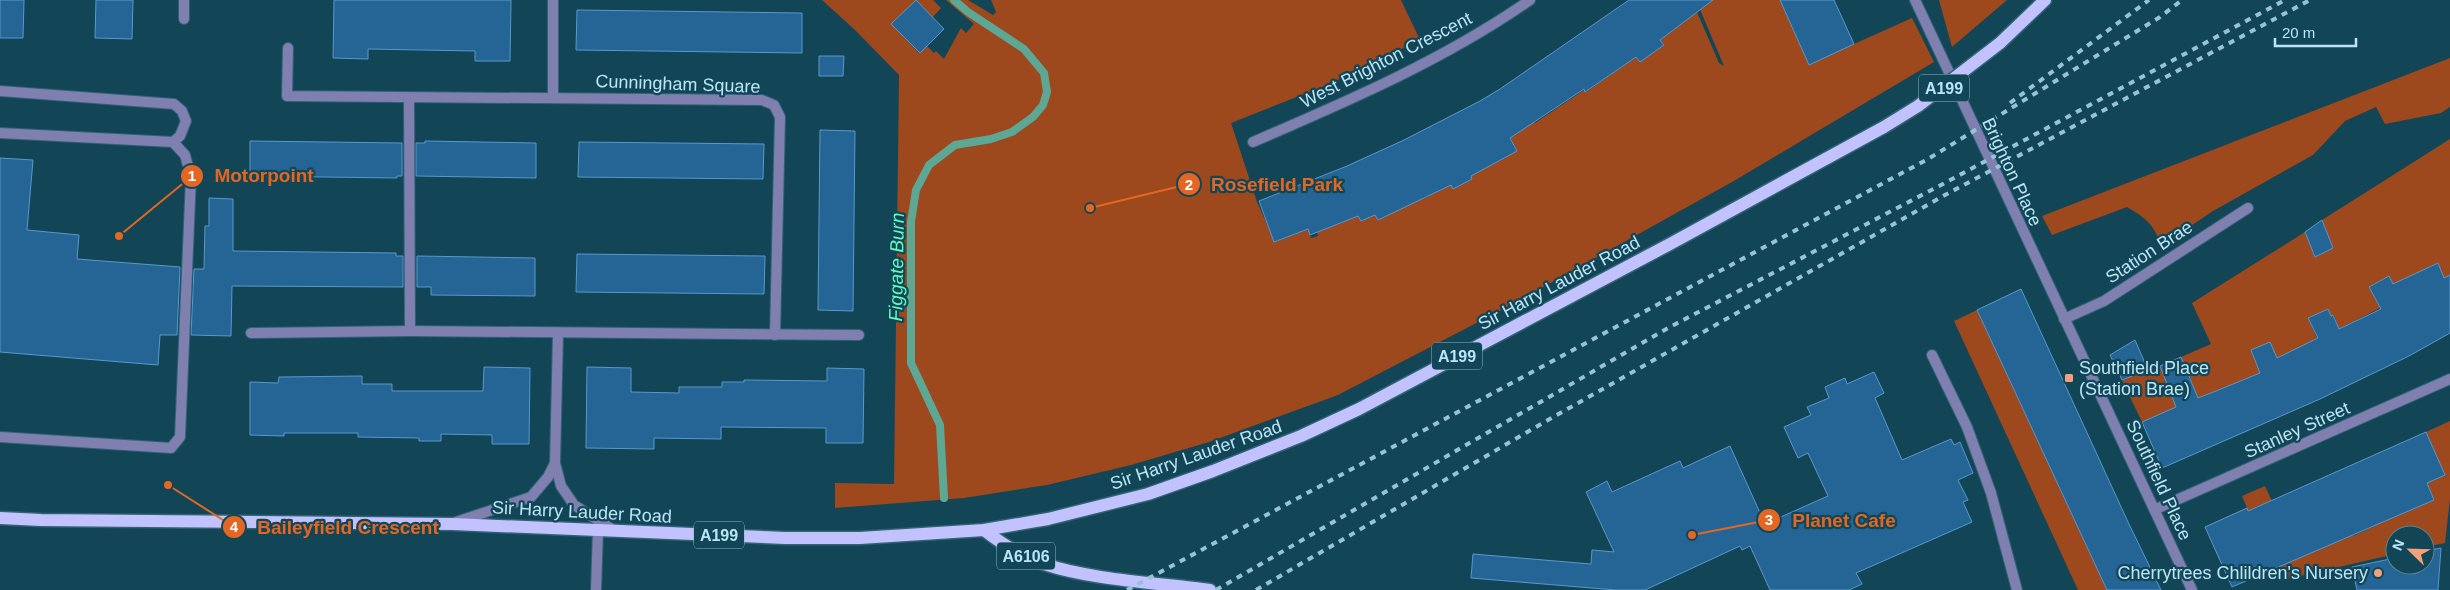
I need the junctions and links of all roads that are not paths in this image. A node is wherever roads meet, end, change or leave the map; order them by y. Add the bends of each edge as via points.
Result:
1 (184, 0) edge
2 (553, 0) edge
3 (1530, 0) edge
4 (1914, 0) edge
5 (2045, 0) edge
6 (184, 19) dead end
7 (288, 48) dead end
8 (0, 91) edge
9 (553, 97) junction
10 (409, 98) junction
11 (0, 133) edge
12 (173, 142) junction
13 (1252, 142) dead end
14 (2248, 208) dead end
15 (2031, 248) joint
16 (2064, 319) junction
17 (410, 331) junction
18 (251, 332) dead end
19 (558, 334) junction
20 (775, 335) junction
21 (859, 335) dead end
22 (1932, 355) dead end
23 (2450, 379) edge
24 (0, 437) edge
25 (555, 463) junction
26 (2156, 509) junction
27 (0, 518) edge
28 (453, 524) junction
29 (598, 530) junction
30 (984, 530) junction
31 (615, 531) junction
32 (596, 590) edge
33 (1210, 590) edge
34 (2017, 590) edge
35 (2192, 590) edge

1 - 6 street
2 - 9 street
3 - 13 street, West Brighton Crescent via 1461,44 1407,72
4 - 15 street, Brighton Place
5 - 30 main road, Sir Harry Lauder Road / A199, bridge via 2000,44 1918,106 1884,127 1359,409 1301,436 1148,494 1048,519
7 - 10 street, Cunningham Square via 287,96
8 - 12 street via 174,104 186,121 180,136
9 - 10 street, Cunningham Square
9 - 20 street, Cunningham Square via 762,100 774,105 780,117
10 - 17 street
11 - 12 street
12 - 24 street via 185,155 191,176 180,437 171,448
14 - 16 street, Station Brae via 2104,301
15 - 16 street, Southfield Place
16 - 26 street, Southfield Place
17 - 18 street
17 - 19 street
19 - 20 street
19 - 25 street
20 - 21 street
22 - 34 street via 1967,427 1991,493
23 - 26 street, Stanley Street
25 - 28 street via 531,497
25 - 31 street via 561,486 574,505
26 - 35 street, Southfield Place
27 - 28 main road, Sir Harry Lauder Road / A199
28 - 29 main road, Sir Harry Lauder Road / A199
29 - 31 main road, Sir Harry Lauder Road / A199
29 - 32 street
30 - 31 main road, Sir Harry Lauder Road / A199 via 860,538
30 - 33 main road, A6106 via 1015,551 1043,564 1073,572

